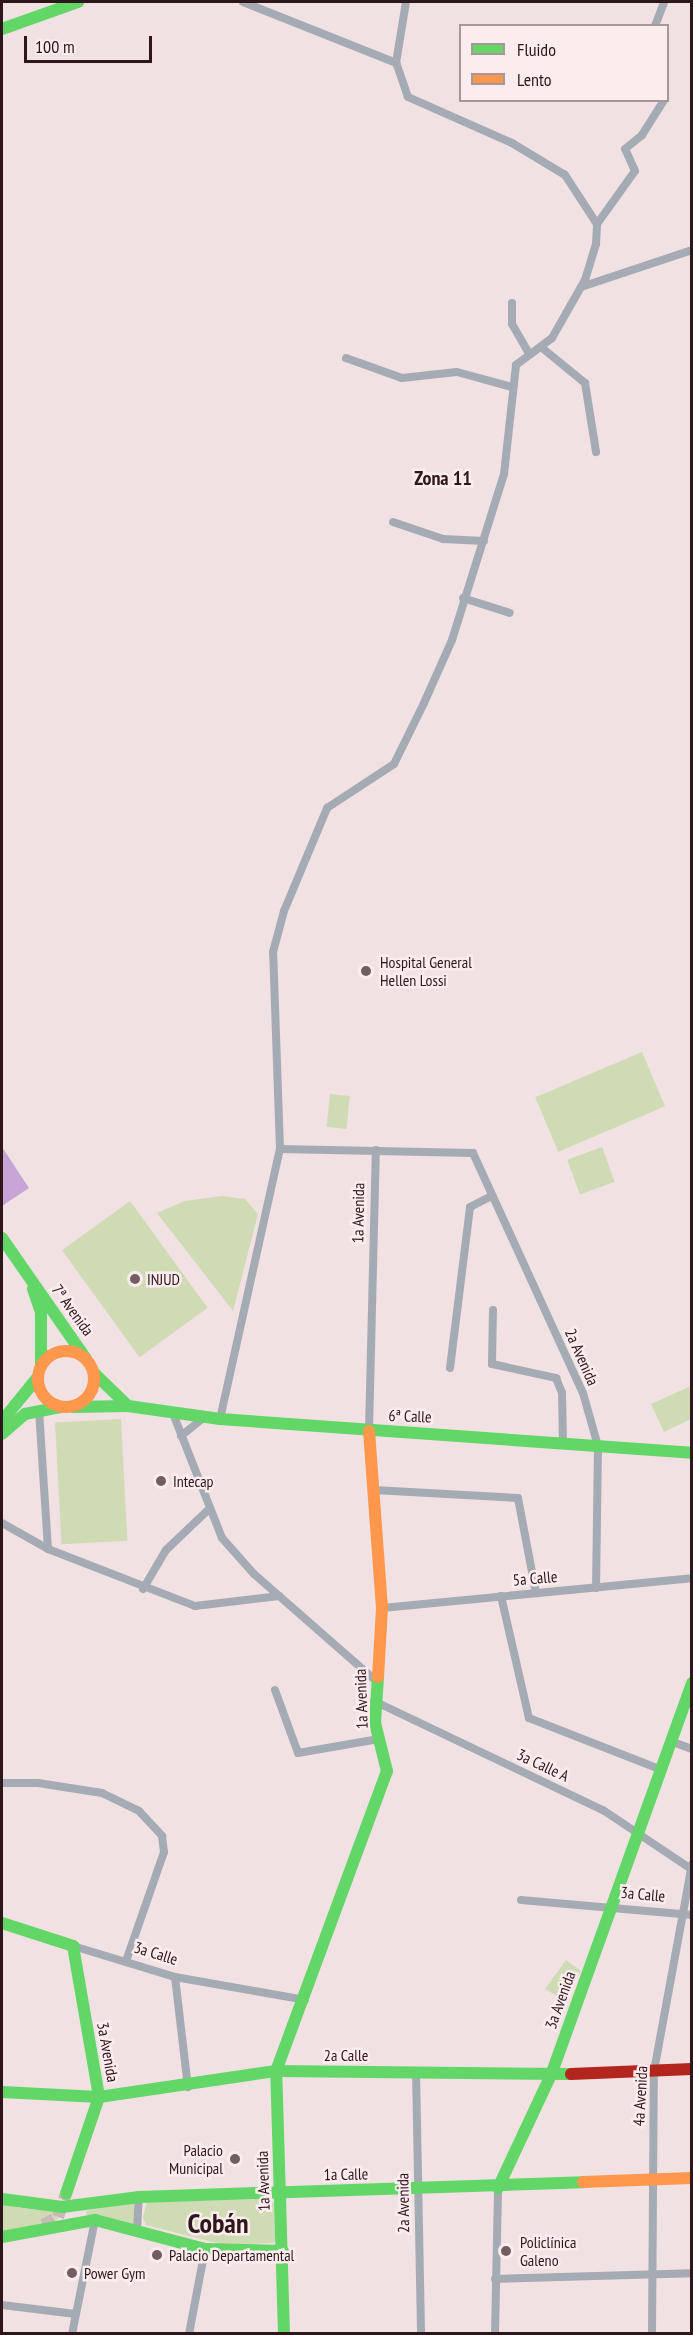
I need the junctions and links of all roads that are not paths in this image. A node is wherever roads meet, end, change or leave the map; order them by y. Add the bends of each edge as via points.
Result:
1 (78, 2) edge
2 (243, 2) edge
3 (406, 2) edge
4 (664, 2) edge
5 (657, 24) edge
6 (2, 30) edge
7 (396, 63) junction
8 (663, 102) edge
9 (597, 224) junction
10 (692, 250) edge
11 (581, 287) junction
12 (512, 303) dead end
13 (541, 347) junction
14 (529, 353) junction
15 (346, 358) dead end
16 (512, 387) junction
17 (596, 452) dead end
18 (393, 522) dead end
19 (484, 541) junction
20 (463, 598) junction
21 (510, 613) dead end
22 (279, 1149) junction
23 (376, 1150) junction
24 (492, 1196) junction
25 (2, 1238) edge
26 (31, 1282) junction
27 (493, 1310) dead end
28 (86, 1359) junction
29 (450, 1368) dead end
30 (39, 1372) junction
31 (94, 1373) junction
32 (128, 1406) junction
33 (67, 1407) junction
34 (39, 1410) junction
35 (172, 1412) junction
36 (206, 1416) junction
37 (220, 1419) junction
38 (2, 1421) edge
39 (369, 1431) junction
40 (2, 1434) edge
41 (181, 1436) junction
42 (563, 1443) junction
43 (598, 1446) junction
44 (692, 1453) edge
45 (374, 1490) junction
46 (209, 1509) junction
47 (2, 1523) edge
48 (48, 1549) junction
49 (692, 1578) edge
50 (596, 1588) junction
51 (143, 1589) junction
52 (536, 1593) junction
53 (279, 1596) junction
54 (501, 1596) junction
55 (382, 1608) junction
56 (374, 1679) junction
57 (692, 1683) edge
58 (275, 1690) dead end
59 (374, 1701) junction
60 (379, 1739) junction
61 (670, 1741) junction
62 (692, 1749) edge
63 (660, 1769) junction
64 (2, 1784) edge
65 (636, 1829) junction
66 (691, 1867) edge
67 (521, 1900) dead end
68 (611, 1907) junction
69 (688, 1915) edge
70 (2, 1923) edge
71 (73, 1946) junction
72 (126, 1961) junction
73 (175, 1977) junction
74 (305, 2000) junction
75 (692, 2069) edge
76 (276, 2071) junction
77 (416, 2071) junction
78 (654, 2071) junction
79 (550, 2075) junction
80 (188, 2088) junction
81 (2, 2092) edge
82 (99, 2097) junction
83 (692, 2178) edge
84 (651, 2180) junction
85 (498, 2188) junction
86 (418, 2189) junction
87 (280, 2193) junction
88 (66, 2194) tunnel mouth
89 (139, 2197) junction
90 (2, 2199) edge
91 (94, 2220) junction
92 (43, 2225) tunnel mouth
93 (136, 2231) junction
94 (25, 2232) junction
95 (2, 2237) edge
96 (205, 2249) junction
97 (283, 2251) junction
98 (692, 2273) edge
99 (651, 2275) junction
100 (495, 2279) junction
101 (2, 2305) edge
102 (75, 2314) junction
103 (72, 2334) edge
104 (189, 2334) edge
105 (284, 2334) edge
106 (421, 2334) edge
107 (495, 2334) edge
108 (652, 2334) edge

1 - 6 main road
2 - 7 street
3 - 7 street
4 - 5 street
7 - 9 street via 408,97 512,143 565,175
8 - 9 street via 642,135 625,149 635,171
9 - 11 street
10 - 11 street
11 - 13 street via 552,338
12 - 14 street via 512,324
13 - 14 street
13 - 17 street via 585,383
14 - 16 street via 516,365
15 - 16 street via 402,378 457,372
16 - 19 street via 504,474
18 - 19 street via 443,539
19 - 20 street
20 - 21 street
20 - 22 street via 452,640 394,764 327,808 284,911 273,952
22 - 23 street
22 - 37 street
23 - 24 street, 2a Avenida via 473,1153
23 - 39 street, 1a Avenida
24 - 29 street via 470,1206
24 - 43 street, 2a Avenida via 583,1392
25 - 26 main road, 7ª Avenida
26 - 28 main road, 7ª Avenida
26 - 30 main road, 7ª Avenida via 40,1312
27 - 42 street via 492,1364 556,1378 562,1392
28 - 30 main road via 62,1351
28 - 31 main road
30 - 33 main road via 41,1393
30 - 38 main road
31 - 32 main road
31 - 33 main road via 90,1394
32 - 33 main road, 6ª Calle
32 - 35 main road, 6ª Calle
33 - 34 main road, 6ª Calle
34 - 40 main road via 19,1418
34 - 48 street
35 - 36 main road, 6ª Calle
35 - 41 street
36 - 37 main road, 6ª Calle
36 - 41 street
37 - 39 main road, 6ª Calle
39 - 42 main road, 6ª Calle
39 - 45 main road, 1a Avenida
41 - 46 street
42 - 43 main road, 6ª Calle
43 - 44 main road, 6ª Calle
43 - 50 street, 2a Avenida
45 - 52 street via 518,1498
45 - 55 main road, 1a Avenida
46 - 51 street via 166,1550
46 - 53 street via 222,1538
47 - 48 street
48 - 51 street
49 - 50 street, 5a Calle
50 - 52 street, 5a Calle
51 - 53 street via 213,1608
52 - 54 street, 5a Calle
53 - 56 street
54 - 55 street, 5a Calle
54 - 63 street via 527,1716
55 - 56 main road, 1a Avenida
56 - 59 main road, 1a Avenida
57 - 61 main road, 3a Avenida
58 - 60 street via 298,1753
59 - 60 main road, 1a Avenida
59 - 65 street, 3a Calle A
60 - 74 main road, 1a Avenida via 387,1771 374,1818
61 - 62 street
61 - 63 main road, 3a Avenida
63 - 65 main road, 3a Avenida
64 - 72 street via 60,1785 124,1801 152,1823 164,1852
65 - 66 street, 3a Calle A
65 - 68 main road, 3a Avenida
66 - 69 street, 4a Avenida
67 - 68 street, 3a Calle
68 - 69 street, 3a Calle
68 - 79 main road, 3a Avenida
69 - 78 street, 4a Avenida
70 - 71 main road, 3a Calle
71 - 72 street, 3a Calle
71 - 82 main road, 3a Avenida
72 - 73 street, 3a Calle
73 - 74 street, 3a Calle
73 - 80 street
74 - 76 main road, 1a Avenida
75 - 78 main road, 2a Calle
76 - 77 main road, 2a Calle
76 - 80 main road, 2a Calle
76 - 87 main road, 1a Avenida
77 - 79 main road, 2a Calle
77 - 86 street, 2a Avenida
78 - 79 main road, 2a Calle
78 - 84 street, 4a Avenida
79 - 85 main road, 3a Avenida
80 - 82 main road, 2a Calle
81 - 82 main road, 2a Calle
82 - 88 main road, 3a Avenida
83 - 84 main road, 1a Calle
84 - 85 main road, 1a Calle
84 - 99 street, 4a Avenida
85 - 86 main road, 1a Calle
85 - 100 street, 3a Avenida
86 - 87 main road, 1a Calle
86 - 106 street, 2a Avenida
87 - 89 main road, 1a Calle
87 - 97 main road, 1a Avenida
89 - 90 main road, 1a Calle via 62,2207
89 - 93 street
91 - 93 main road
91 - 94 main road
91 - 102 street
92 - 94 main road
93 - 96 main road
94 - 95 main road
96 - 97 main road
96 - 104 street
97 - 105 main road, 1a Avenida
98 - 99 street
99 - 100 street
99 - 108 street, 4a Avenida
100 - 107 street, 3a Avenida
101 - 102 street
102 - 103 street

